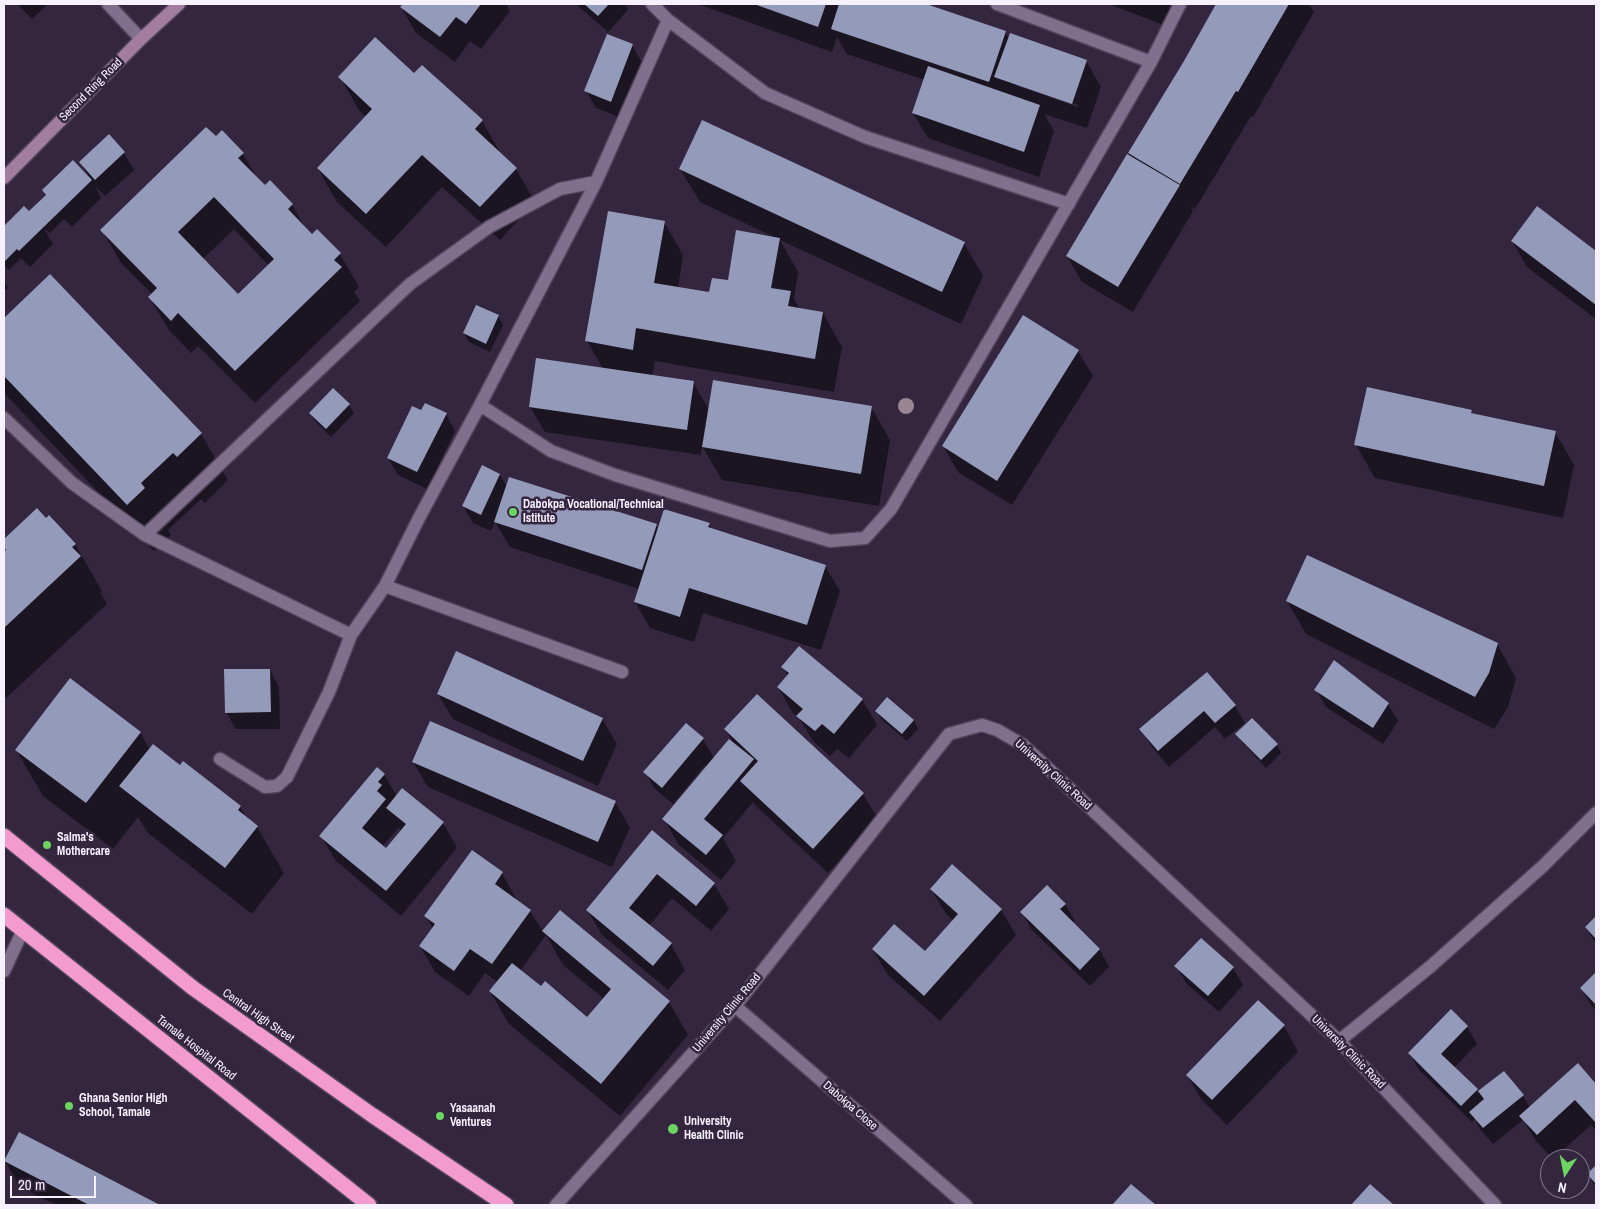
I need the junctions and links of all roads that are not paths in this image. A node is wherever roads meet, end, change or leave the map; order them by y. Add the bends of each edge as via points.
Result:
1 (108, 4) edge
2 (179, 4) edge
3 (652, 4) edge
4 (997, 4) edge
5 (1180, 4) edge
6 (668, 20) junction
7 (142, 39) junction
8 (1151, 62) junction
9 (4, 178) edge
10 (596, 182) junction
11 (1069, 204) junction
12 (480, 405) junction
13 (4, 418) edge
14 (145, 535) junction
15 (385, 586) junction
16 (351, 635) junction
17 (622, 672) dead end
18 (220, 759) dead end
19 (1596, 813) edge
20 (4, 836) edge
21 (4, 915) edge
22 (23, 930) junction
23 (4, 971) edge
24 (735, 1006) junction
25 (1339, 1041) junction
26 (369, 1205) edge
27 (506, 1205) edge
28 (556, 1205) edge
29 (966, 1205) edge
30 (1495, 1205) edge

1 - 7 street
2 - 7 main road, Second Ring Road
3 - 6 street
4 - 8 street
5 - 8 street
6 - 10 street
6 - 11 street via 765,93 865,137
7 - 9 main road, Second Ring Road
8 - 11 street
10 - 12 street
10 - 14 street via 560,190 489,227 410,284
11 - 12 street via 891,509 865,538 830,541 615,475 551,451
12 - 15 street
13 - 14 street via 72,483
14 - 16 street
15 - 16 street
15 - 17 street
16 - 18 street via 329,692 287,777 277,786 265,787
19 - 25 street via 1543,866 1445,954
20 - 27 highway, Central High Street via 193,988
21 - 22 highway, Tamale Hospital Road
22 - 23 street
22 - 26 highway, Tamale Hospital Road
24 - 25 street, University Clinic Road via 949,734 982,725 998,730 1023,745
24 - 28 street, University Clinic Road
24 - 29 street, Dabokpa Close
25 - 30 street, University Clinic Road

